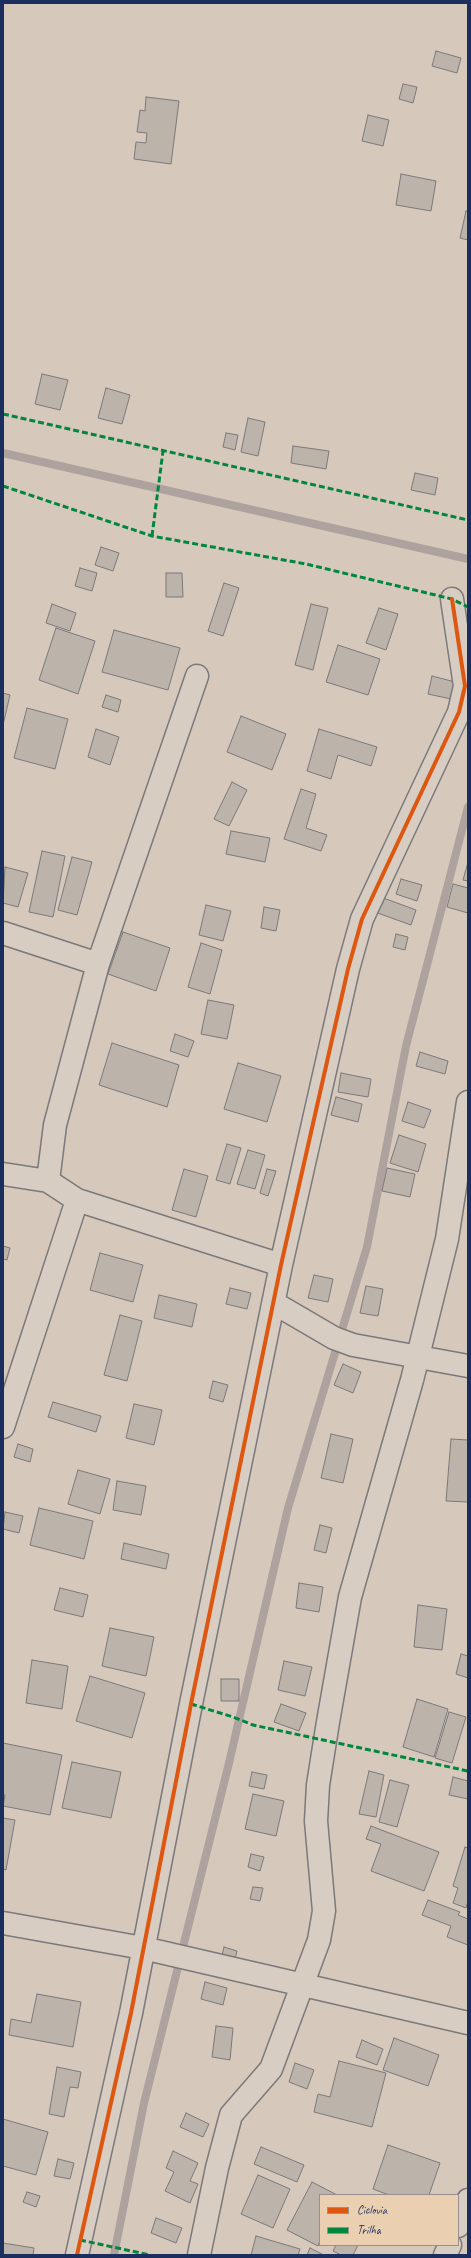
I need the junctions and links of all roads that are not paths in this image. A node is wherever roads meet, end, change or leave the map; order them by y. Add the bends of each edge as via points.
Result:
1 (452, 599) dead end
2 (197, 676) dead end
3 (3, 933) edge
4 (98, 964) junction
5 (468, 1102) edge
6 (3, 1174) edge
7 (48, 1181) junction
8 (77, 1200) junction
9 (281, 1265) junction
10 (274, 1303) junction
11 (417, 1358) junction
12 (468, 1366) edge
13 (3, 1427) edge
14 (3, 1923) edge
15 (143, 1948) junction
16 (302, 1984) junction
17 (468, 2022) edge
18 (468, 2200) edge
19 (459, 2223) edge
20 (77, 2255) edge
21 (199, 2255) edge

1 - 9 street via 465,686 459,712 362,919 348,969
2 - 4 street
3 - 4 street
4 - 7 street via 55,1125
5 - 11 street via 447,1239
6 - 7 street
7 - 8 street
8 - 9 street
8 - 13 street
9 - 10 street
10 - 11 street via 343,1341
10 - 15 street
11 - 12 street
11 - 16 street via 350,1597 318,1785 316,1821 324,1911 319,1940
14 - 15 street
15 - 16 street
15 - 20 street
16 - 17 street
16 - 21 street via 271,2069 231,2115
18 - 19 street

